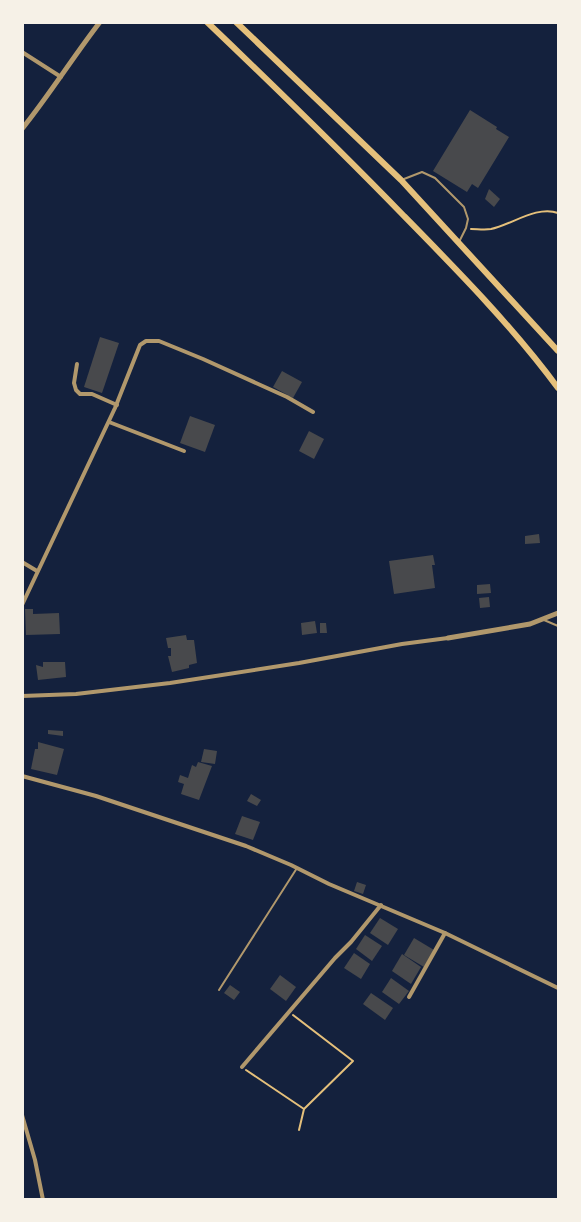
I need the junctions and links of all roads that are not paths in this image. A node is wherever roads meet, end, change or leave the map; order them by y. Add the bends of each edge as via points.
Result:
1 (100, 22) edge
2 (207, 22) edge
3 (236, 22) edge
4 (22, 52) edge
5 (61, 77) junction
6 (22, 129) edge
7 (401, 180) junction
8 (459, 242) junction
9 (558, 351) edge
10 (77, 364) dead end
11 (558, 388) edge
12 (117, 405) junction
13 (313, 412) dead end
14 (109, 422) junction
15 (184, 451) dead end
16 (22, 562) edge
17 (37, 571) junction
18 (22, 605) edge
19 (558, 613) edge
20 (541, 619) junction
21 (558, 626) edge
22 (448, 638) joint
23 (22, 696) edge
24 (22, 776) edge
25 (297, 868) junction
26 (381, 905) junction
27 (445, 932) junction
28 (558, 988) edge
29 (219, 990) dead end
30 (409, 997) dead end
31 (242, 1067) road end
32 (22, 1115) edge
33 (43, 1200) edge

1 - 5 street
2 - 11 highway via 300,110 462,275
3 - 7 highway
4 - 5 street
5 - 6 street
7 - 8 highway
7 - 8 lane via 422,172 435,178 464,207 468,219
8 - 9 highway
10 - 12 street via 76,390
12 - 13 street via 140,345 146,341 158,341 278,393
12 - 14 street
14 - 15 street
14 - 17 street
16 - 17 street
17 - 18 street
19 - 20 street
20 - 21 lane
20 - 22 street via 530,624
22 - 23 street via 170,683 76,694
24 - 25 street via 161,817 246,846
25 - 26 street
25 - 29 lane
26 - 27 street
26 - 31 street
27 - 28 street
27 - 30 street
32 - 33 street

